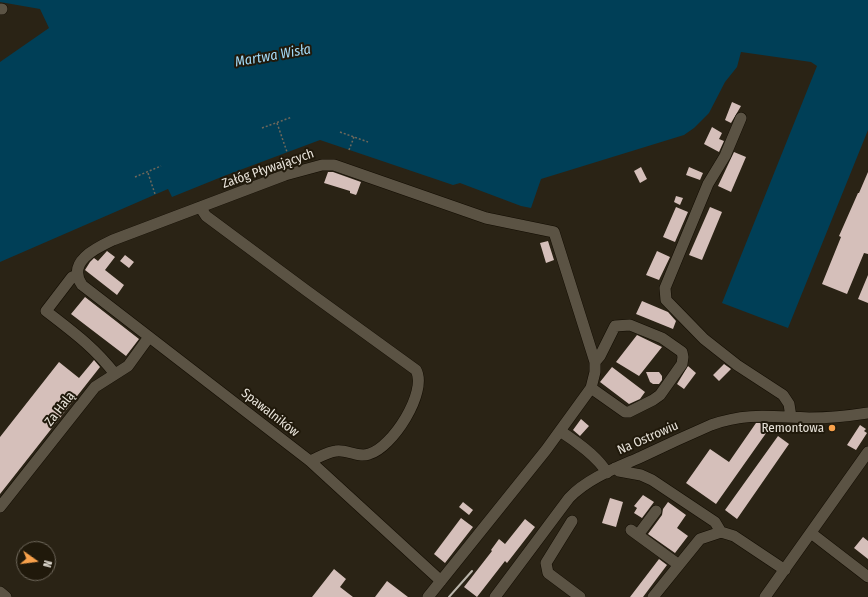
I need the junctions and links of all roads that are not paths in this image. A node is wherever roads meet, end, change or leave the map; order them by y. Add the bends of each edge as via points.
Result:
1 (741, 118) dead end
2 (200, 207) junction
3 (77, 275) junction
4 (149, 337) junction
5 (595, 362) junction
6 (115, 374) junction
7 (591, 388) junction
8 (868, 413) edge
9 (791, 417) junction
10 (560, 430) junction
11 (868, 452) edge
12 (642, 456) junction
13 (310, 461) junction
14 (611, 470) junction
15 (641, 475) junction
16 (0, 507) edge
17 (656, 510) dead end
18 (572, 521) dead end
19 (720, 532) junction
20 (811, 533) junction
21 (679, 565) junction
22 (785, 570) junction
23 (868, 577) edge
24 (441, 581) junction
25 (0, 592) edge
26 (498, 595) edge
27 (6, 597) edge
28 (428, 597) edge
29 (580, 597) edge
30 (654, 597) edge
31 (765, 597) edge

1 - 9 street via 725,156 705,191 665,288 666,300 704,339 737,365 783,395 789,404
2 - 3 street, Załóg Pływających via 113,240 94,250 83,259
2 - 5 street, Załóg Pływających via 285,175 328,165 486,218 554,232
2 - 13 street via 206,216 416,370 419,375 410,411 398,430 380,449 368,455 336,450
3 - 4 street, Spawalników via 82,285
3 - 6 street via 72,277 46,311 79,336
4 - 6 street, Za Halą via 128,366
4 - 13 street, Spawalników
5 - 7 street
5 - 7 street via 615,326 630,325 662,338 682,352 683,357 682,364 660,395 629,412 625,412
6 - 16 street, Za Halą via 95,388
7 - 10 street
8 - 9 street, Na Ostrowiu via 833,417
9 - 12 street, Na Ostrowiu via 744,416 723,421
10 - 14 street
10 - 24 street
11 - 20 street
12 - 14 street, Na Ostrowiu
12 - 15 street
13 - 24 street, Spawalników
14 - 15 street
14 - 26 street, Na Ostrowiu via 577,490 569,498
15 - 19 street via 715,522
17 - 21 street via 635,533
18 - 29 street via 546,563 548,573
19 - 21 street via 700,539
19 - 22 street via 734,536
20 - 22 street
20 - 23 street
21 - 30 street
22 - 31 street
24 - 28 street
25 - 27 street

